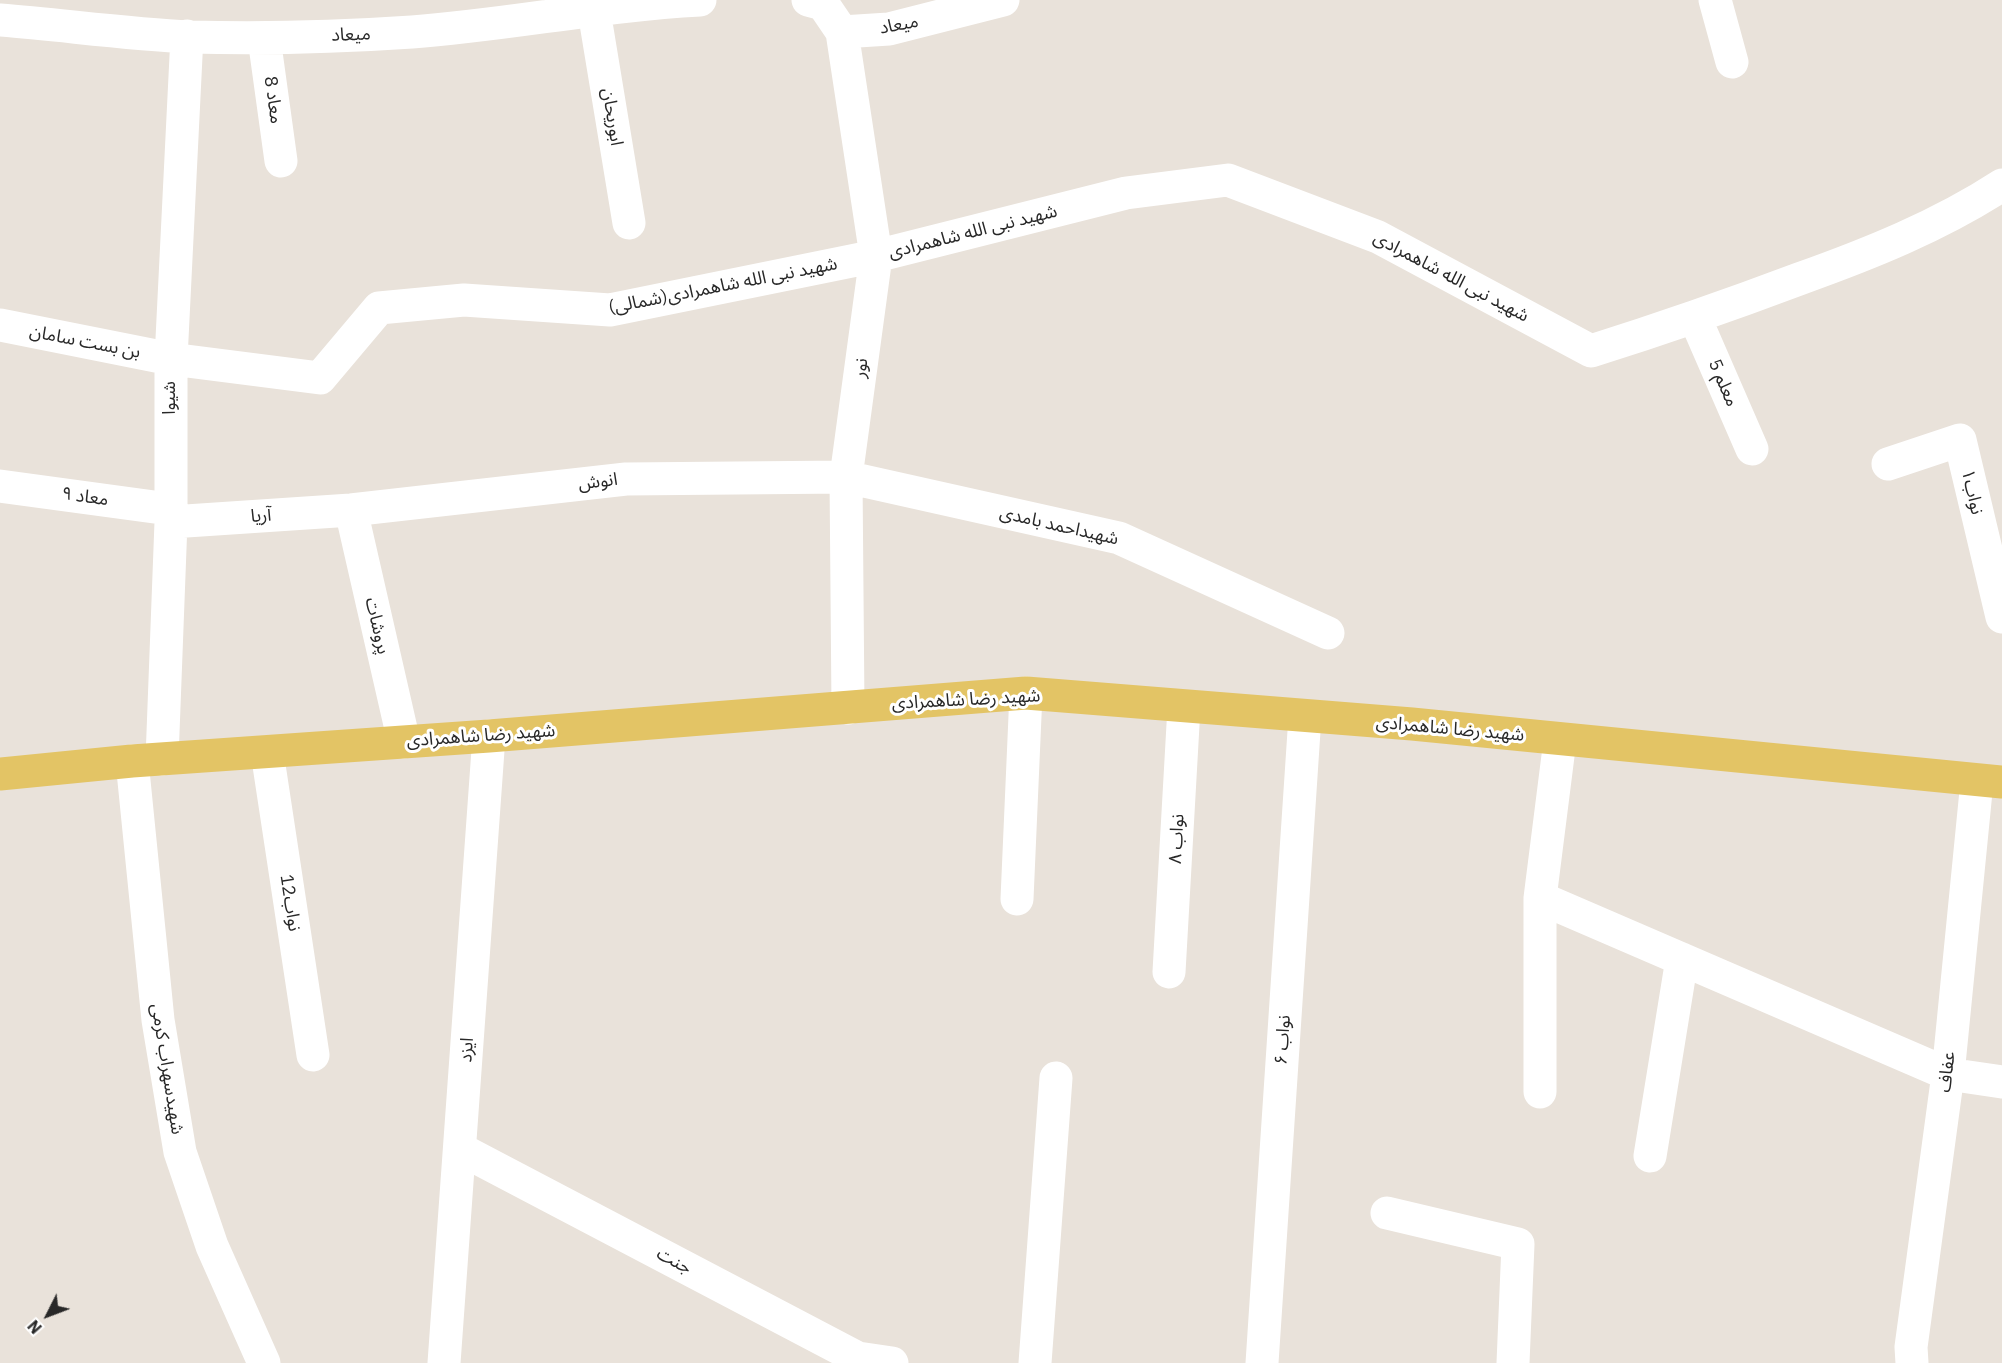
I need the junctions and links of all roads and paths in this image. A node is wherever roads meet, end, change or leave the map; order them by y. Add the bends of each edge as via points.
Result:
1 (700, 0) edge
2 (1003, 0) edge
3 (1715, 0) edge
4 (818, 1) edge
5 (584, 8) edge
6 (0, 20) edge
7 (842, 32) junction
8 (187, 36) junction
9 (264, 38) junction
10 (1732, 62) dead end
11 (281, 161) dead end
12 (2002, 185) edge
13 (629, 223) dead end
14 (876, 256) junction
15 (1695, 318) junction
16 (0, 324) edge
17 (171, 359) junction
18 (1752, 449) dead end
19 (1888, 464) dead end
20 (846, 477) junction
21 (0, 486) edge
22 (351, 510) junction
23 (170, 516) junction
24 (2002, 617) edge
25 (1328, 633) dead end
26 (1026, 693) junction
27 (1184, 706) junction
28 (848, 708) junction
29 (1305, 716) junction
30 (489, 736) junction
31 (1560, 740) junction
32 (404, 742) junction
33 (267, 752) junction
34 (147, 760) junction
35 (0, 774) edge
36 (1990, 781) edge
37 (1540, 898) junction
38 (1017, 899) dead end
39 (1682, 960) junction
40 (1169, 972) dead end
41 (313, 1055) dead end
42 (1948, 1074) junction
43 (1056, 1078) dead end
44 (2002, 1082) edge
45 (1540, 1092) dead end
46 (460, 1149) junction
47 (1650, 1156) dead end
48 (1388, 1213) dead end
49 (264, 1363) edge
50 (444, 1363) edge
51 (892, 1363) edge
52 (1035, 1363) edge
53 (1262, 1363) edge
54 (1513, 1363) edge
55 (1912, 1363) edge

1 - 5 street, میعاد
2 - 7 street, میعاد via 889,29
3 - 10 street
4 - 7 street
5 - 9 street, میعاد via 413,32
5 - 13 street, ابوریحان
6 - 8 street, میعاد
7 - 14 street, نور
8 - 9 street, میعاد
8 - 17 street, شیوا
9 - 11 street, معاد 8
12 - 15 street, شهید نبی الله شاهمرادی via 1976,202 1867,254
14 - 15 street, شهید نبی الله شاهمرادی via 1126,194 1228,180 1378,237 1591,351
14 - 17 street, شهید نبی الله شاهمرادی(شمالی) via 610,310 464,300 379,308 320,378
14 - 20 street, نور
15 - 18 street, معلم 5
16 - 17 street, بن بست سامان
17 - 23 street, شیوا
19 - 24 street, نواب۱ via 1960,440
20 - 22 street, انوش via 626,478
20 - 25 street, شهیداحمد بامدی via 1119,538
20 - 28 street, نور
21 - 23 street, معاد ۹
22 - 23 street, آریا
22 - 32 street, پروشات
23 - 34 street, شیوا
26 - 27 main road, شهید رضا شاهمرادی
26 - 28 main road, شهید رضا شاهمرادی
26 - 38 street
27 - 29 main road, شهید رضا شاهمرادی
27 - 40 street, نواب ۸
28 - 30 main road, شهید رضا شاهمرادی
29 - 31 main road, شهید رضا شاهمرادی
29 - 53 street, نواب ۶
30 - 32 main road, شهید رضا شاهمرادی
30 - 46 street, ایزد
31 - 36 main road, شهید رضا شاهمرادی
31 - 37 street
32 - 33 main road, شهید رضا شاهمرادی
33 - 34 main road, شهید رضا شاهمرادی
33 - 41 street, نواب12
34 - 35 main road, شهید رضا شاهمرادی
34 - 49 street, شهیدسهراب کرمی via 158,1020 180,1152 212,1246
36 - 42 street, عفاف
37 - 39 street
37 - 45 street
39 - 42 street
39 - 47 street
42 - 44 street
42 - 55 street, عفاف
43 - 52 street
46 - 50 street, ایزد
46 - 51 street, جنت via 858,1358
48 - 54 street via 1518,1244

